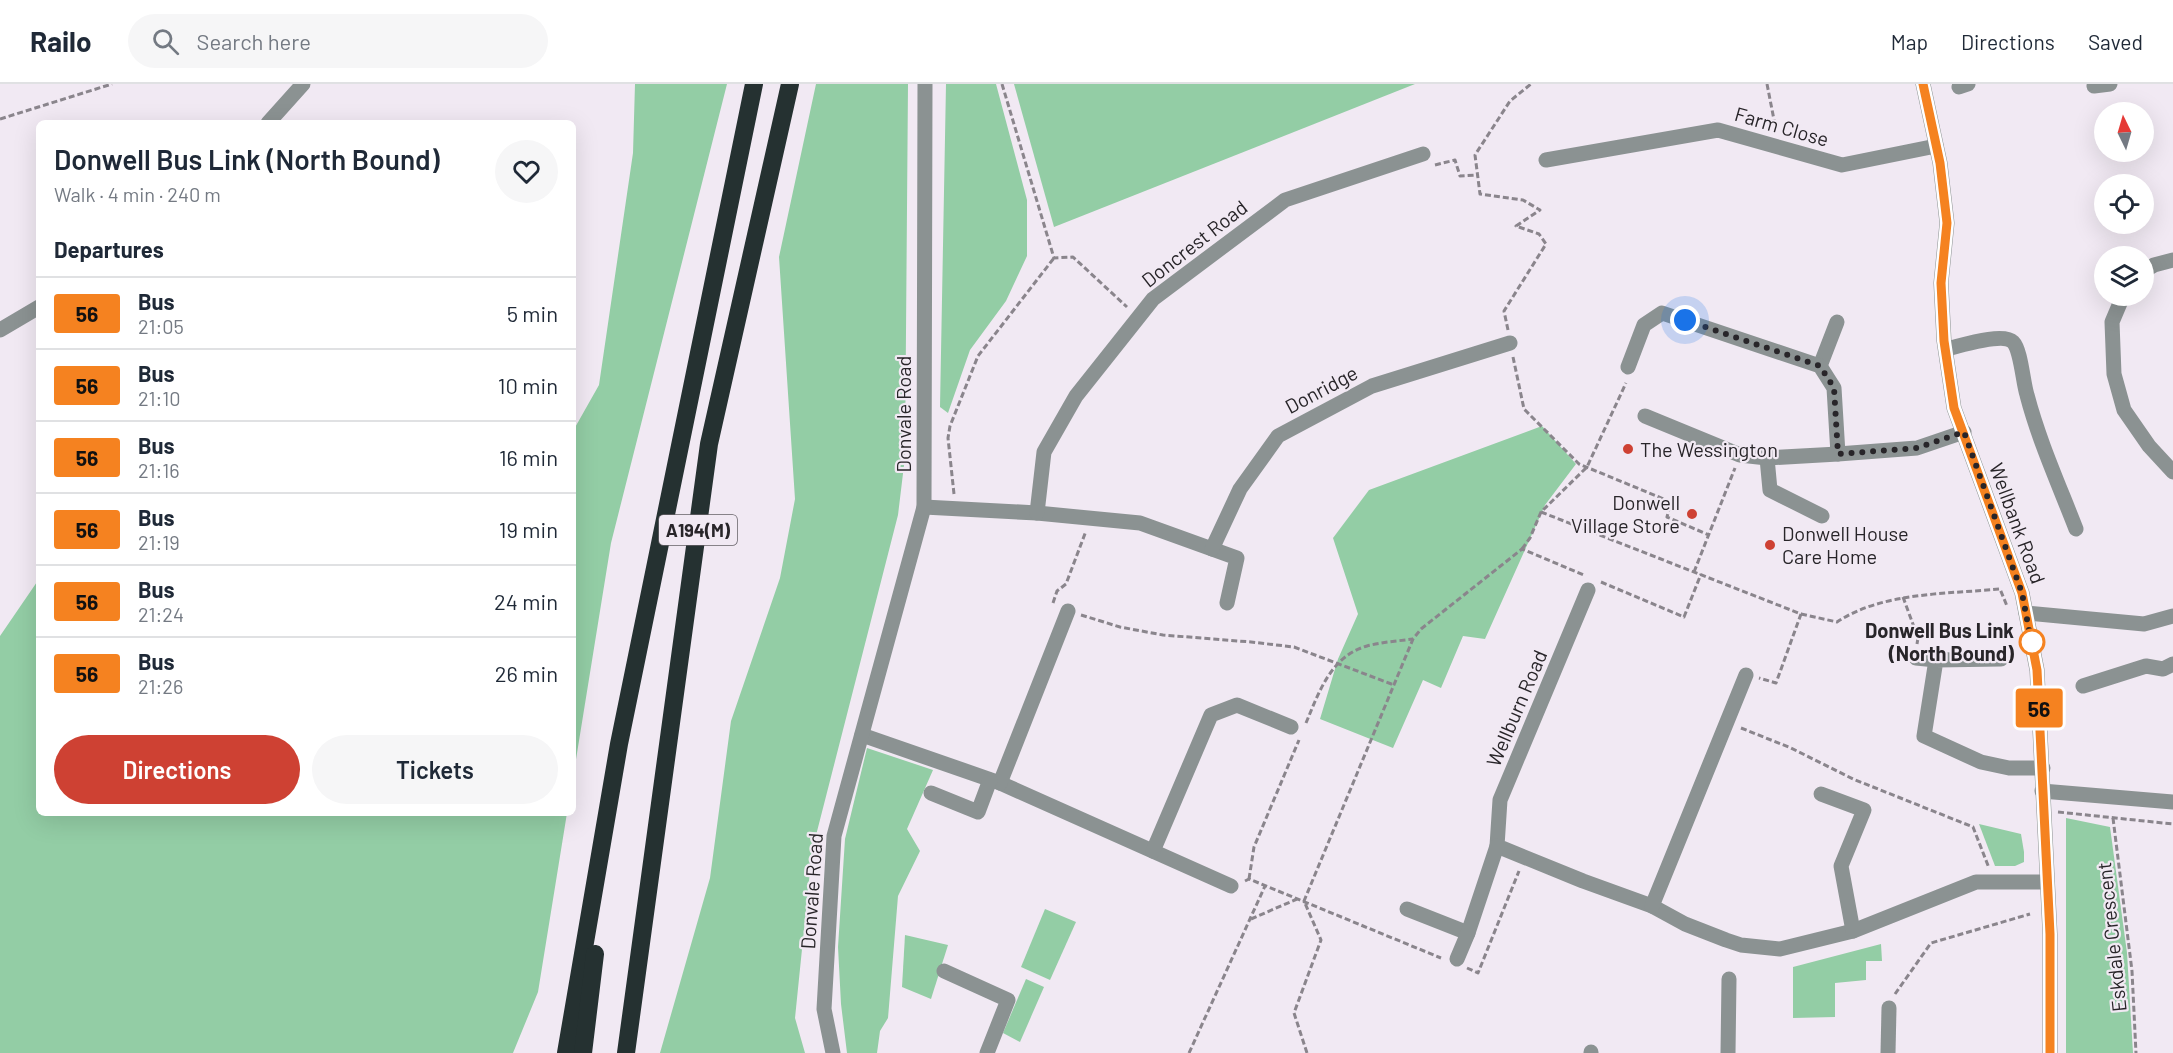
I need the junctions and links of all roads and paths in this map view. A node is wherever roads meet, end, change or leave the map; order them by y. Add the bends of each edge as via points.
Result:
1 (112, 84) edge
2 (303, 84) edge
3 (754, 84) edge
4 (789, 84) edge
5 (926, 84) edge
6 (1002, 84) edge
7 (1531, 84) edge
8 (1767, 84) edge
9 (1923, 84) edge
10 (2110, 84) edge
11 (2094, 86) dead end
12 (0, 119) edge
13 (271, 120) edge
14 (1936, 146) junction
15 (1779, 147) junction
16 (1423, 154) joint
17 (1546, 160) dead end
18 (1477, 175) junction
19 (1054, 258) junction
20 (2173, 260) edge
21 (2154, 265) edge
22 (2119, 306) edge
23 (36, 309) edge
24 (1139, 317) junction
25 (1837, 322) dead end
26 (0, 330) edge
27 (1510, 343) junction
28 (1946, 350) junction
29 (1820, 366) junction
30 (1628, 367) joint
31 (1645, 416) dead end
32 (1964, 432) junction
33 (1838, 454) junction
34 (1740, 455) junction
35 (1767, 458) junction
36 (1587, 467) junction
37 (2173, 472) edge
38 (924, 507) junction
39 (956, 509) junction
40 (1541, 512) junction
41 (1037, 513) junction
42 (1822, 516) dead end
43 (1090, 518) junction
44 (2076, 529) dead end
45 (1708, 535) junction
46 (1212, 549) junction
47 (1522, 549) junction
48 (1694, 572) junction
49 (1701, 574) junction
50 (1588, 590) dead end
51 (1902, 597) junction
52 (1227, 603) dead end
53 (1068, 611) junction
54 (2026, 613) junction
55 (1801, 614) junction
56 (2173, 617) edge
57 (1413, 639) junction
58 (1916, 658) joint
59 (2001, 659) dead end
60 (1936, 660) junction
61 (1337, 663) junction
62 (2173, 664) edge
63 (1746, 675) joint
64 (1394, 685) junction
65 (2082, 686) dead end
66 (1725, 722) junction
67 (1298, 731) junction
68 (862, 735) junction
69 (619, 744) junction
70 (2043, 768) junction
71 (995, 782) junction
72 (2042, 791) junction
73 (931, 793) dead end
74 (1821, 794) dead end
75 (2173, 802) edge
76 (2044, 810) junction
77 (2113, 818) junction
78 (2173, 824) edge
79 (1497, 846) junction
80 (1153, 851) junction
81 (1249, 879) junction
82 (1995, 882) junction
83 (2047, 882) junction
84 (1231, 886) joint
85 (1265, 886) junction
86 (1298, 899) junction
87 (1304, 901) junction
88 (1652, 906) junction
89 (1407, 909) dead end
90 (2030, 914) dead end
91 (1250, 920) junction
92 (1853, 931) junction
93 (1468, 933) junction
94 (1457, 959) dead end
95 (945, 971) dead end
96 (1730, 979) dead end
97 (1889, 1008) joint
98 (566, 1053) edge
99 (583, 1053) edge
100 (624, 1053) edge
101 (833, 1053) edge
102 (987, 1053) edge
103 (1189, 1053) edge
104 (1307, 1053) edge
105 (1728, 1053) edge
106 (1888, 1053) edge
107 (2050, 1053) edge
108 (2136, 1053) edge

1 - 12 path
2 - 13 street
3 - 69 highway, A194(M)
4 - 100 highway, A194(M) via 709,444
5 - 38 street, Donvale Road
6 - 19 path
7 - 18 path via 1510,101 1475,155
8 - 15 path
9 - 14 street, Wellbank Road
10 - 11 street
14 - 15 street, Farm Close via 1842,165
14 - 28 street, Wellbank Road via 1947,223 1941,283
15 - 17 street, Farm Close via 1718,130
16 - 18 path via 1426,167 1455,160 1460,176
16 - 24 street, Doncrest Road via 1285,200 1153,299
18 - 27 path via 1480,194 1523,200 1539,210 1516,226 1539,234 1546,244 1504,312
19 - 24 path via 1073,257
19 - 39 path via 978,356 950,426
20 - 21 street
22 - 37 street via 2112,322 2114,374 2124,410
23 - 26 street
24 - 41 street, Doncrest Road via 1076,396 1044,452
25 - 29 street
27 - 36 path via 1524,409 1579,464
27 - 46 street, Donridge via 1372,386 1278,436 1240,489
28 - 32 street, Wellbank Road via 1954,408
28 - 44 street via 2002,337 2013,341 2026,394
29 - 30 street via 1662,312 1644,325
29 - 33 street via 1834,388
30 - 36 path via 1632,375
31 - 34 street
32 - 33 street via 1917,448
32 - 54 street, Wellbank Road
33 - 35 street
34 - 35 street
34 - 45 path
35 - 42 street via 1770,490
36 - 40 path
36 - 45 path via 1671,502 1667,517
38 - 39 street
38 - 68 street, Donvale Road
39 - 41 street
40 - 47 path
40 - 48 path
41 - 43 street
43 - 46 street via 1140,523
43 - 53 path via 1066,584 1057,591 1053,603
45 - 48 path
46 - 52 street via 1237,558
47 - 49 path via 1684,617
47 - 57 path via 1421,628
48 - 49 path
49 - 55 path
50 - 79 street, Wellburn Road via 1500,800
51 - 54 path via 2000,589 2012,616
51 - 55 path via 1836,622
51 - 58 path via 1918,638
53 - 61 path via 1163,635 1294,647
53 - 71 street
54 - 56 street via 2144,624
54 - 70 street, Wellbank Road via 2037,670
55 - 63 path via 1776,683
57 - 61 path via 1365,647
57 - 64 path
58 - 60 street
59 - 60 street
60 - 70 street via 1924,736 1981,762 2009,768
61 - 64 path
61 - 67 path
62 - 65 street via 2163,669 2146,666
63 - 66 street
64 - 87 path
66 - 82 path via 1973,827
66 - 88 street
67 - 80 street via 1237,705 1211,715
67 - 81 path via 1254,847
68 - 71 street
68 - 101 street, Donvale Road via 834,836 824,1009
69 - 98 highway, A194(M)
69 - 99 highway, A194(M)
70 - 72 street, Wellbank Road
71 - 73 street via 978,812
71 - 80 street
72 - 75 street
72 - 76 street, Wellbank Road
74 - 92 street via 1864,810 1841,866
76 - 77 path
76 - 83 street, Wellbank Road
77 - 78 path
77 - 108 path, Eskdale Crescent via 2132,971
79 - 88 street
79 - 93 street, Wellburn Road
80 - 84 street
81 - 84 path
81 - 85 path
82 - 83 street
82 - 92 street via 1976,882
83 - 107 street, Wellbank Road
85 - 86 path
85 - 91 path
86 - 87 path
86 - 91 path
87 - 104 path via 1321,940 1294,1014
88 - 92 street via 1685,924 1741,945 1780,950
89 - 93 street
90 - 97 path via 1931,944
91 - 103 path
93 - 94 street, Wellburn Road
95 - 102 street via 1008,1000
96 - 105 street
97 - 106 street

